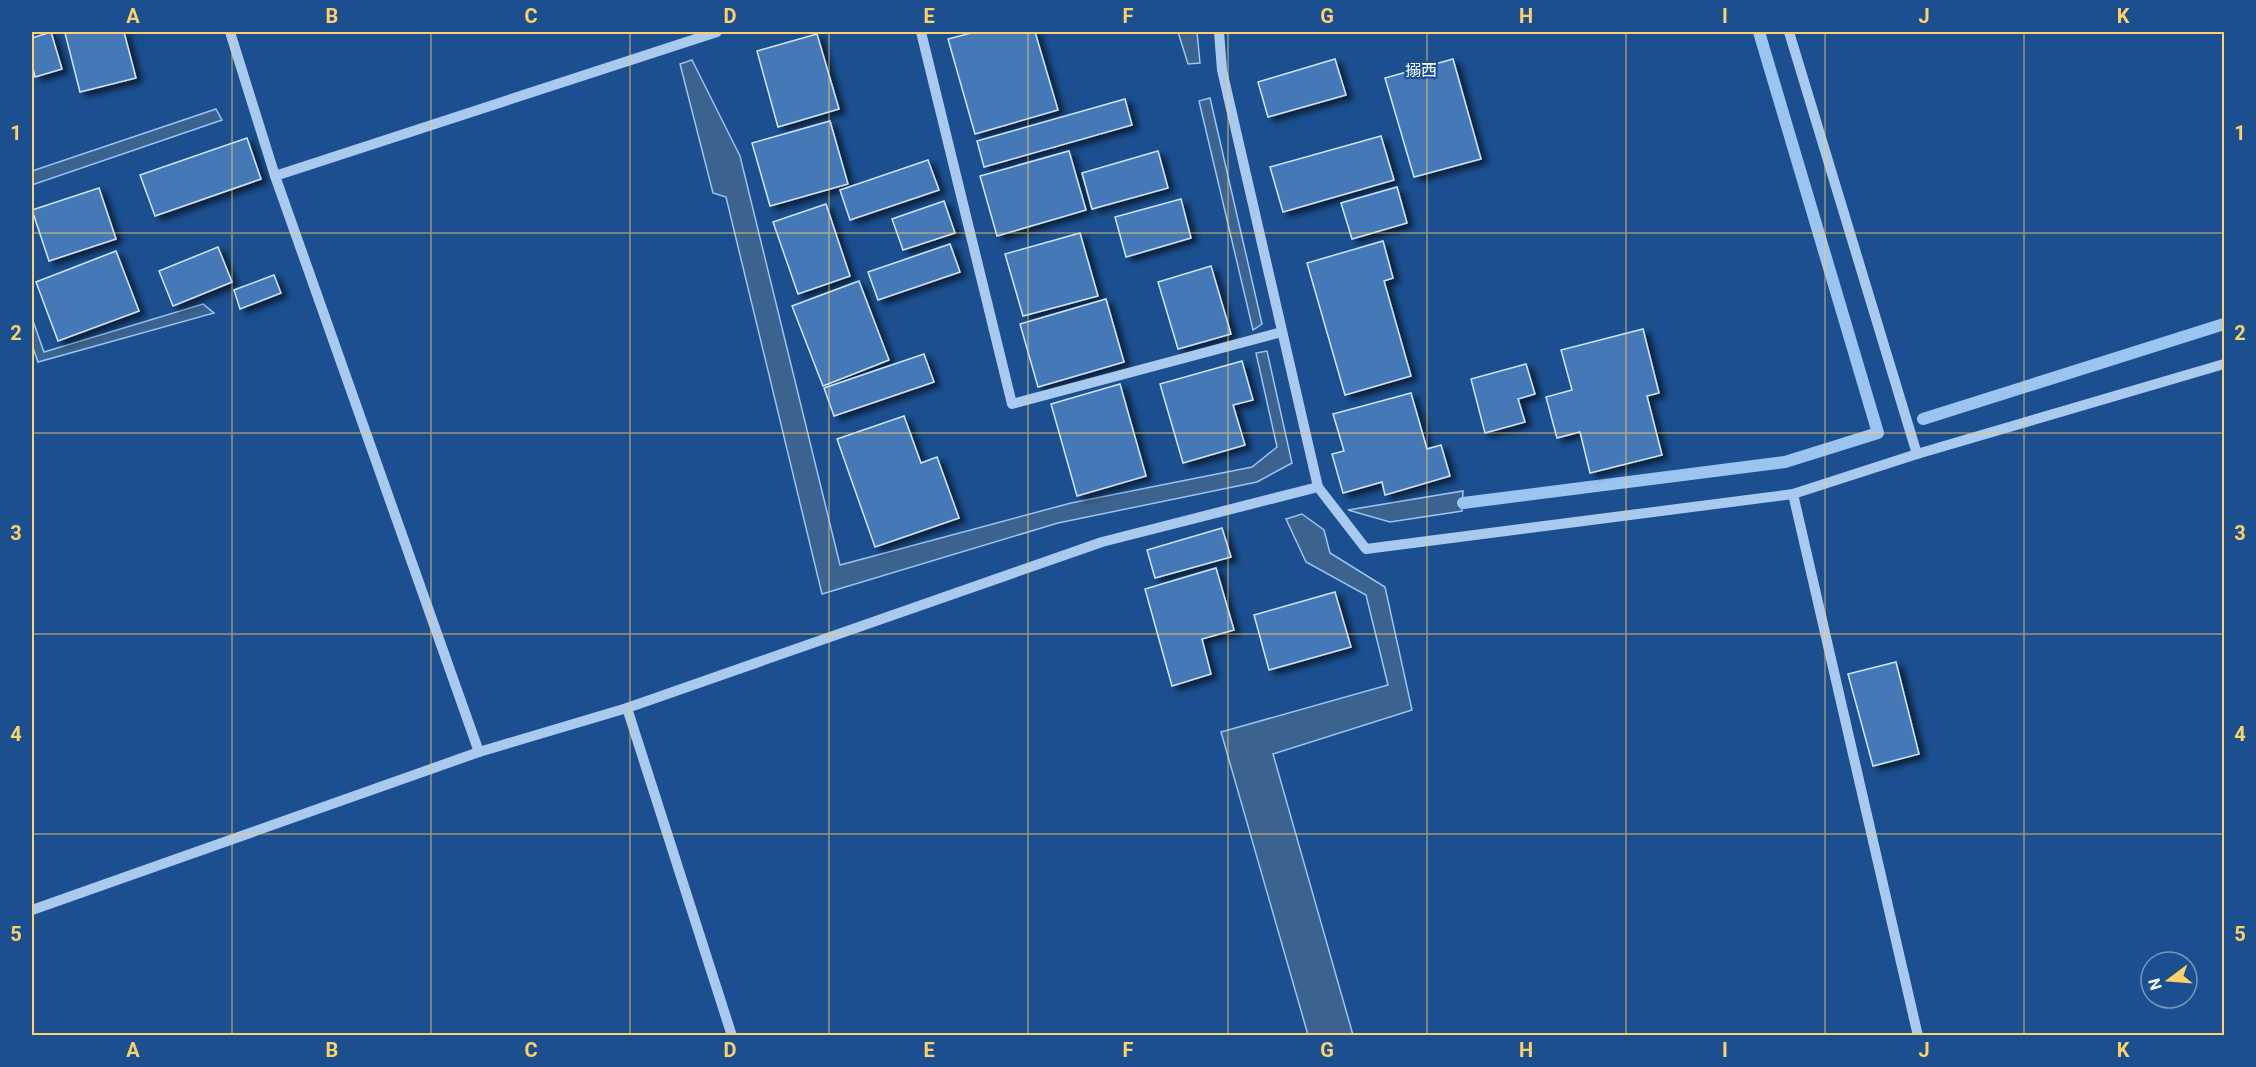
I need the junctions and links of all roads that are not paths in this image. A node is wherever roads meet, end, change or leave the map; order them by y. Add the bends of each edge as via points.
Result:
1 (230, 32) edge
2 (717, 32) edge
3 (921, 32) edge
4 (1219, 32) edge
5 (1789, 32) edge
6 (275, 176) junction
7 (1282, 332) junction
8 (2224, 364) edge
9 (1917, 454) junction
10 (1318, 487) junction
11 (1793, 494) junction
12 (627, 708) junction
13 (479, 752) junction
14 (32, 910) edge
15 (732, 1035) edge
16 (1918, 1035) edge

1 - 6 street
2 - 6 street
3 - 7 street via 1012,404
4 - 7 street via 1222,70
5 - 9 street
6 - 13 street
7 - 10 street
8 - 9 street
9 - 11 street
10 - 11 street via 1366,549
10 - 12 street via 1102,542
11 - 16 street
12 - 13 street
12 - 15 street
13 - 14 street

